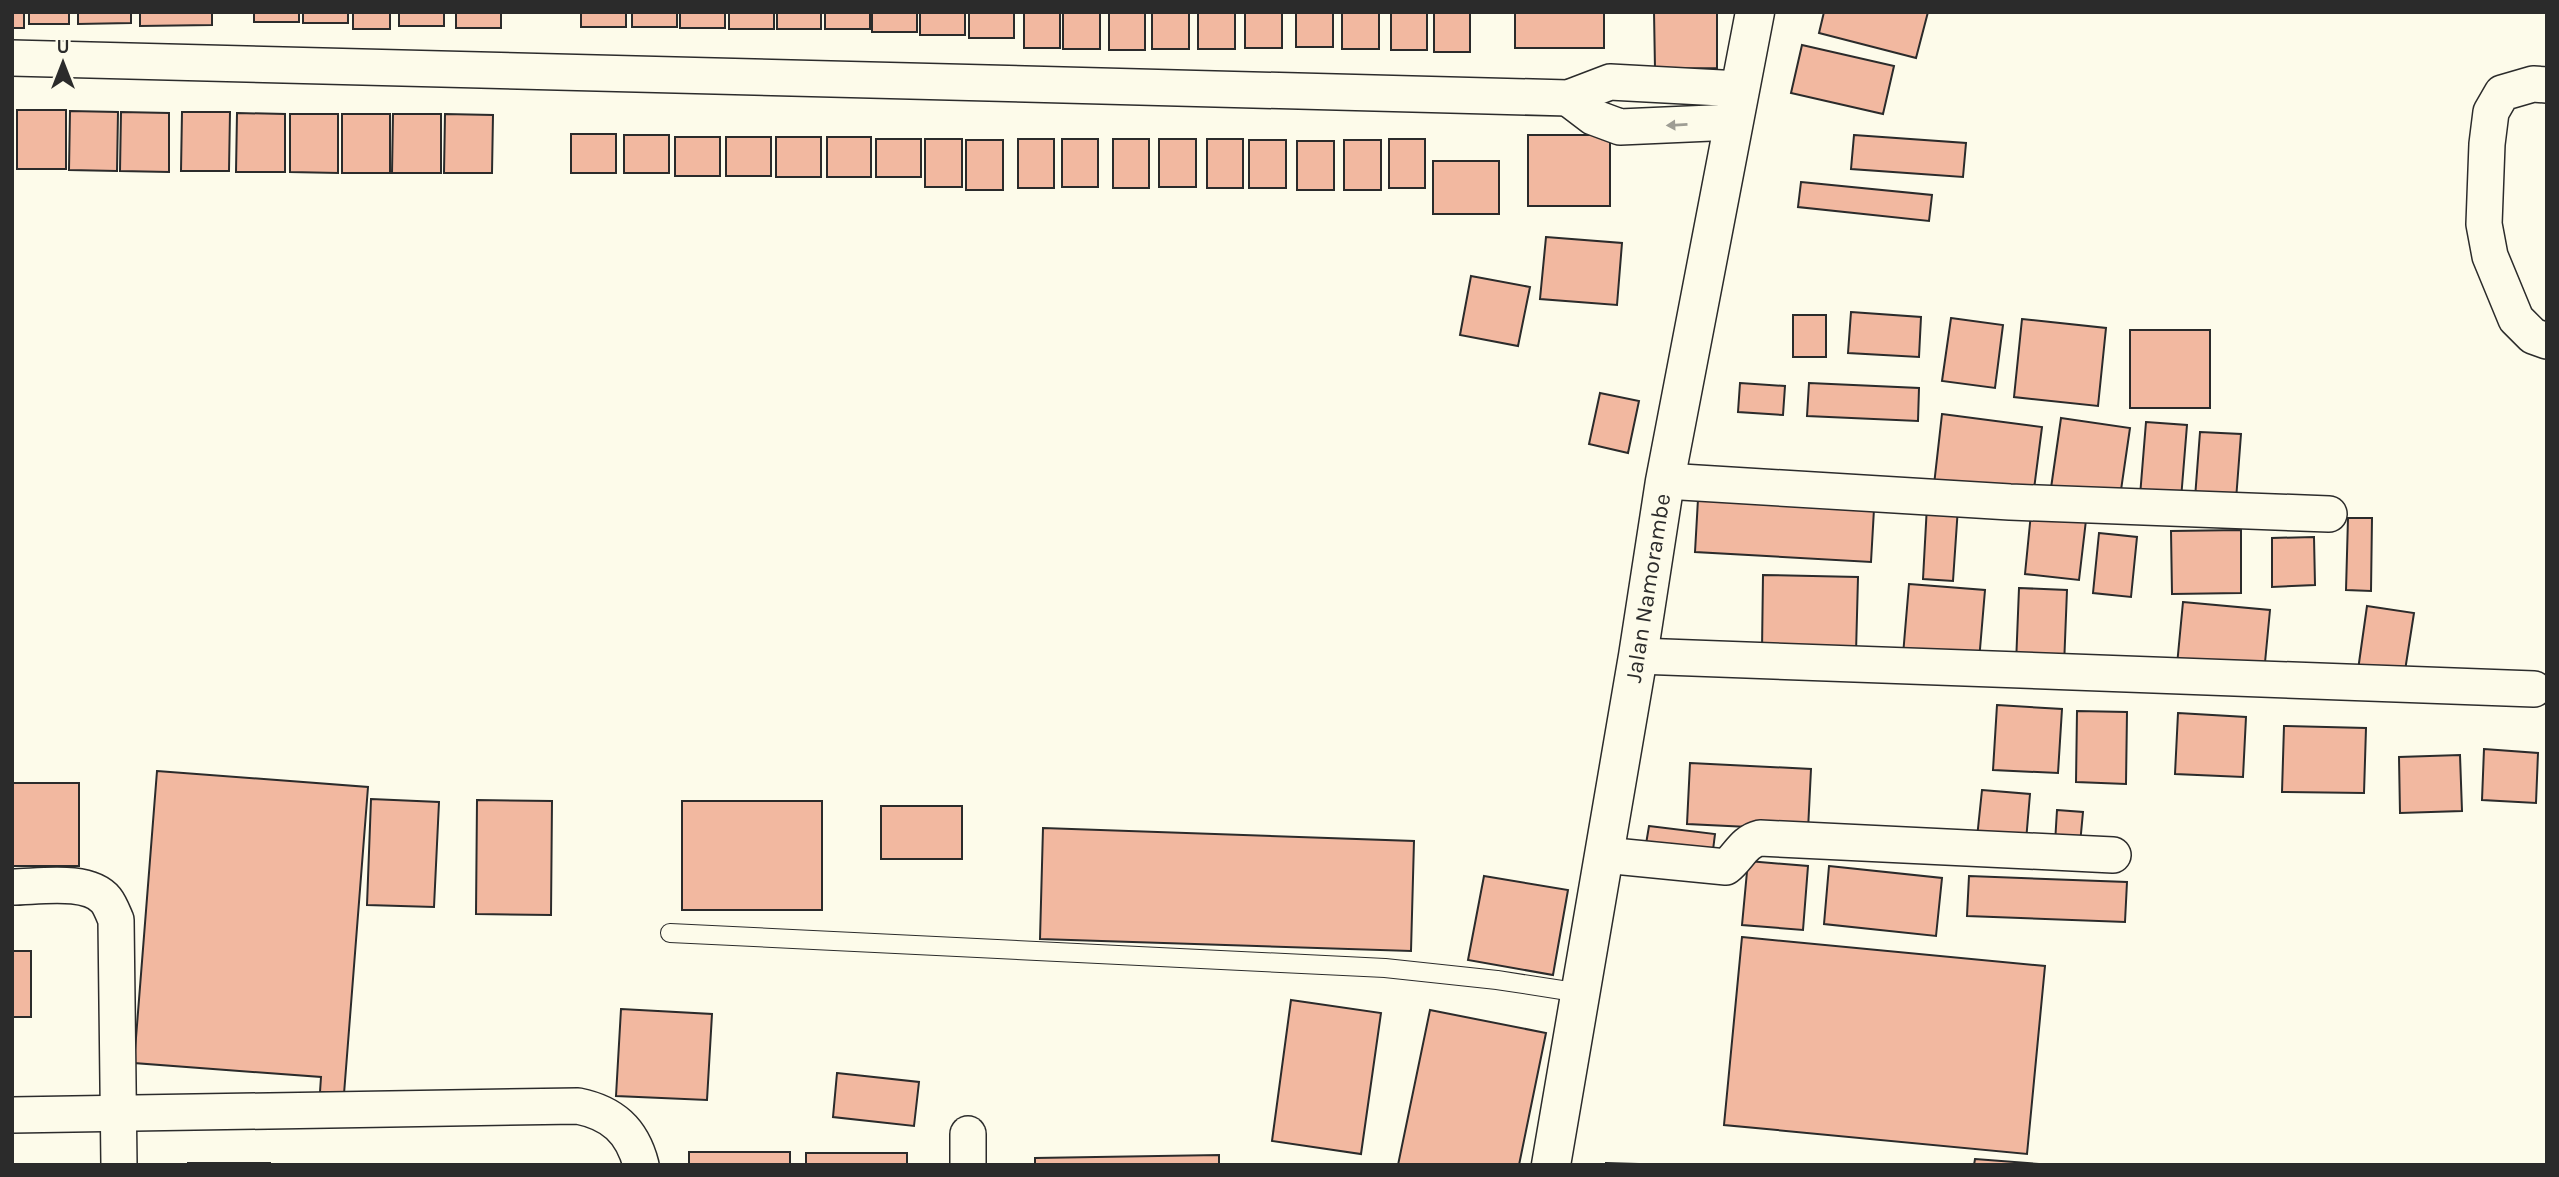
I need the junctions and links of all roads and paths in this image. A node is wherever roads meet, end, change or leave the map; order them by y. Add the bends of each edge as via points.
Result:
1 (1755, 12) edge
2 (12, 58) edge
3 (2547, 85) edge
4 (1737, 105) junction
5 (2547, 341) edge
6 (1665, 481) junction
7 (2329, 514) dead end
8 (1638, 656) junction
9 (2534, 689) dead end
10 (1604, 855) junction
11 (2113, 855) dead end
12 (12, 887) edge
13 (670, 933) dead end
14 (1581, 993) junction
15 (118, 1114) junction
16 (12, 1115) edge
17 (119, 1165) edge
18 (641, 1165) edge
19 (1552, 1165) edge

1 - 4 main road, Jalan Namorambe
2 - 4 street via 1568,99 1592,117 1620,127
3 - 5 street via 2502,93 2491,112 2484,224 2490,256 2516,318 2533,336
4 - 6 main road, Jalan Namorambe
6 - 7 street via 2024,503
6 - 8 main road, Jalan Namorambe
8 - 9 street
8 - 10 main road, Jalan Namorambe
10 - 11 street via 1726,867 1744,845 1759,838
10 - 14 main road, Jalan Namorambe
12 - 15 street via 91,889 107,901 117,920
13 - 14 lane via 1385,968
14 - 19 main road, Jalan Namorambe
15 - 16 street
15 - 17 street
15 - 18 street via 578,1106 598,1110 620,1125

